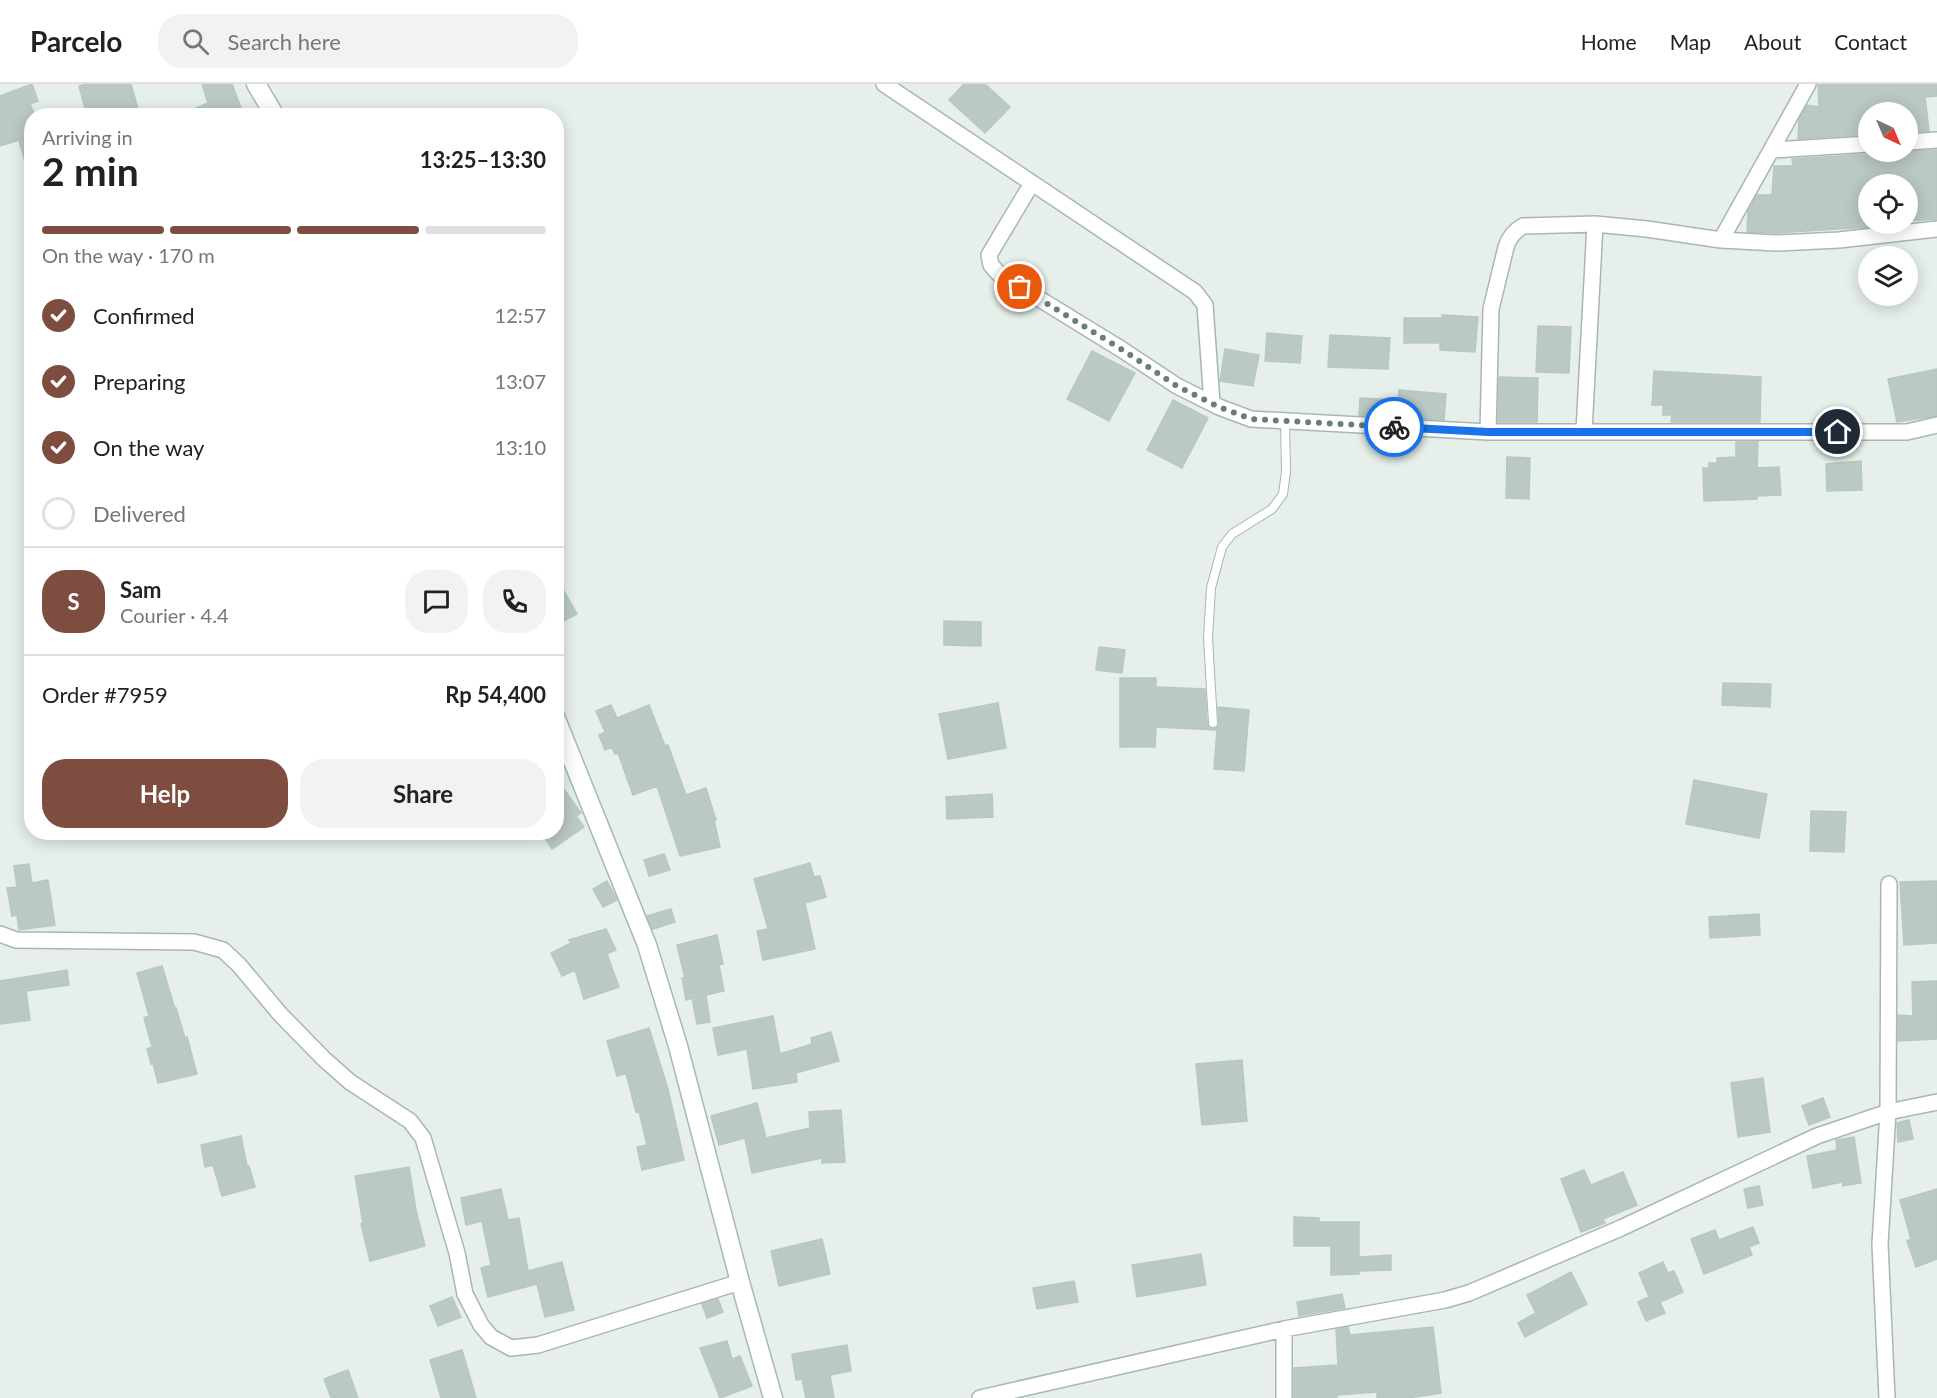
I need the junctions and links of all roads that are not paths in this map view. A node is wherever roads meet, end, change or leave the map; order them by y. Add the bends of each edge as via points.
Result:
1 (256, 84) edge
2 (884, 84) edge
3 (1808, 84) edge
4 (270, 108) edge
5 (1937, 140) edge
6 (1918, 141) edge
7 (1858, 145) edge
8 (1773, 150) junction
9 (1032, 183) junction
10 (1595, 224) junction
11 (1937, 229) edge
12 (1721, 240) junction
13 (1212, 403) junction
14 (1285, 421) junction
15 (1937, 426) edge
16 (1584, 431) junction
17 (1488, 432) junction
18 (1213, 723) dead end
19 (564, 739) edge
20 (1889, 884) dead end
21 (0, 934) edge
22 (1937, 1102) edge
23 (1888, 1112) junction
24 (740, 1282) junction
25 (1284, 1329) junction
26 (773, 1398) edge
27 (980, 1398) edge
28 (1284, 1398) edge
29 (1887, 1398) edge

1 - 4 street
2 - 9 street
3 - 8 street
5 - 6 street
7 - 8 street
8 - 12 street
9 - 13 street via 1196,292 1205,305
9 - 13 street via 989,255 999,274 1177,386
10 - 12 street
10 - 16 street
10 - 17 street via 1523,226 1509,239 1491,309
11 - 12 street via 1839,240
13 - 14 street via 1251,419
14 - 17 street
14 - 18 lane via 1283,494 1272,509 1232,534 1222,547 1211,588 1208,638
15 - 16 street via 1907,432
16 - 17 street
19 - 24 street via 647,945 678,1046
20 - 23 street
21 - 24 street via 16,940 194,942 223,950 324,1059 350,1082 410,1121 423,1138 465,1294 491,1337 511,1348 538,1345
22 - 23 street
23 - 25 street via 1817,1136 1621,1228 1469,1293
23 - 29 street via 1880,1244
24 - 26 street
25 - 27 street
25 - 28 street

